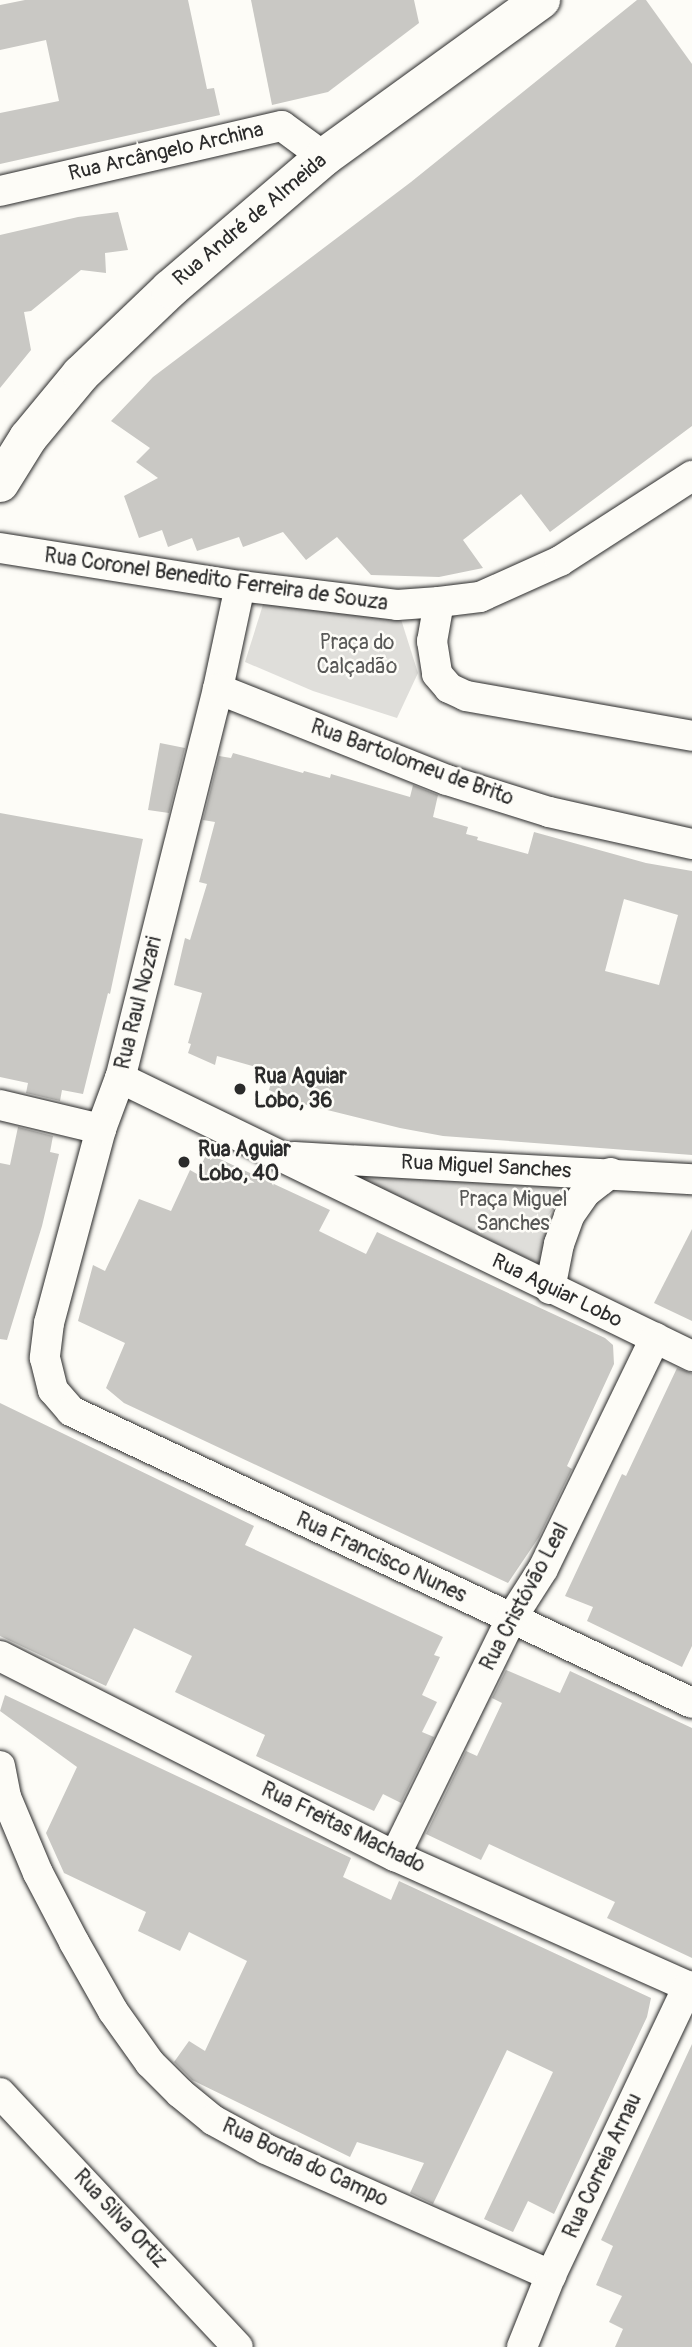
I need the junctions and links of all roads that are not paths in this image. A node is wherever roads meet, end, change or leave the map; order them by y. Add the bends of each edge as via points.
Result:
1 (541, 0) edge
2 (324, 157) junction
3 (0, 191) edge
4 (692, 475) edge
5 (0, 483) edge
6 (0, 548) edge
7 (240, 586) junction
8 (439, 603) junction
9 (218, 688) junction
10 (692, 736) edge
11 (692, 844) edge
12 (120, 1078) junction
13 (0, 1105) edge
14 (101, 1129) junction
15 (280, 1157) junction
16 (610, 1173) junction
17 (692, 1180) edge
18 (550, 1289) junction
19 (655, 1338) junction
20 (692, 1356) edge
21 (71, 1411) joint
22 (511, 1619) junction
23 (0, 1656) edge
24 (692, 1703) edge
25 (0, 1766) edge
26 (395, 1856) junction
27 (690, 1987) edge
28 (0, 2093) edge
29 (551, 2275) junction
30 (238, 2347) edge
31 (522, 2347) edge

1 - 2 main road, Rua André de Almeida
2 - 3 street, Rua Arcângelo Archina via 282,126
2 - 5 main road, Rua André de Almeida via 170,289 81,374 27,438
4 - 8 street, Rua Coronel Benedito Ferreira de Souza via 550,566 480,597
6 - 7 street, Rua Coronel Benedito Ferreira de Souza
7 - 8 street, Rua Coronel Benedito Ferreira de Souza via 397,606
7 - 9 street, Rua Raul Nozari
8 - 10 street via 432,641 437,674 449,688 466,696
9 - 11 street, Rua Bartolomeu de Brito via 447,780 549,812
9 - 12 street, Rua Raul Nozari
12 - 14 street, Rua Raul Nozari
12 - 15 street, Rua Aguiar Lobo
13 - 14 street
14 - 21 street, Rua Raul Nozari via 48,1324 45,1358 53,1390
15 - 16 street, Rua Miguel Sanches
15 - 18 street, Rua Aguiar Lobo
16 - 17 street, Rua Miguel Sanches
16 - 18 street via 586,1192 569,1216
18 - 19 street, Rua Aguiar Lobo
19 - 20 street, Rua Aguiar Lobo
19 - 22 street, Rua Cristóvão Leal via 543,1569
21 - 22 street, Rua Francisco Nunes
22 - 24 street, Rua Francisco Nunes
22 - 26 street, Rua Cristóvão Leal
23 - 26 street, Rua Freitas Machado
25 - 29 street, Rua Borda do Campo via 6,1797 74,1942 113,2011 150,2063 180,2093 213,2120 267,2149
26 - 27 street, Rua Freitas Machado
27 - 29 street, Rua Correia Arnau
28 - 30 street, Rua Silva Ortiz
29 - 31 street, Rua Correia Arnau

